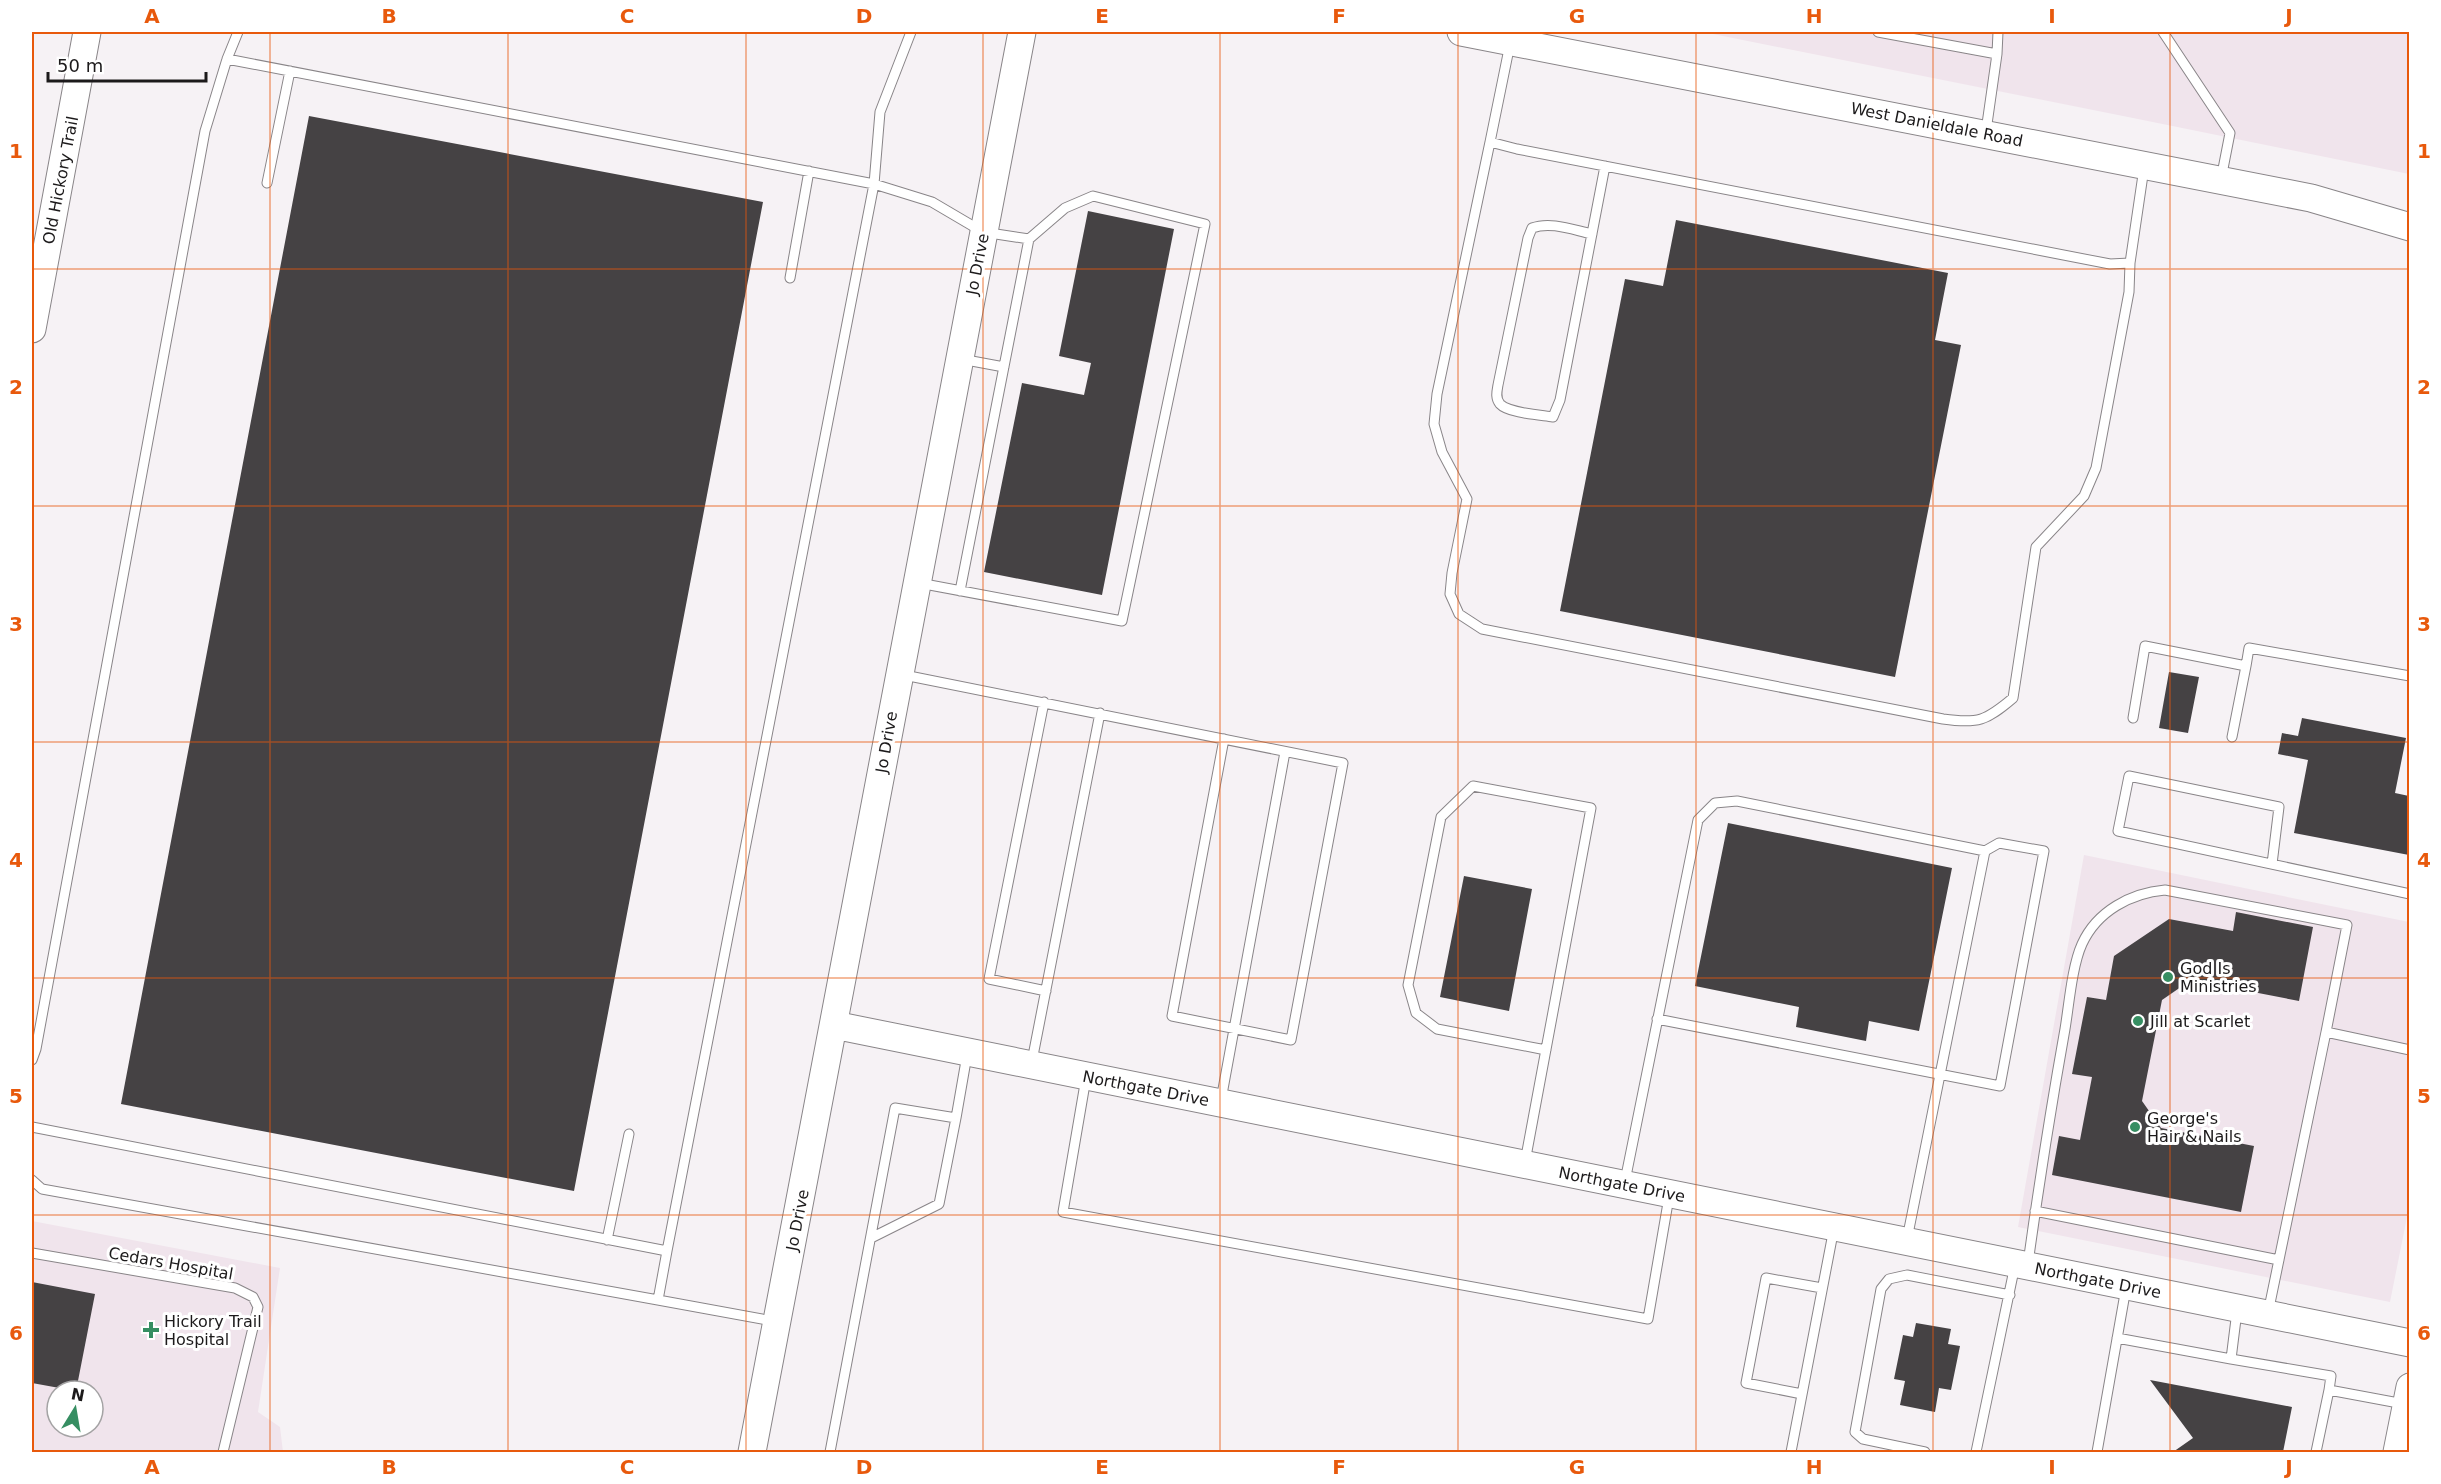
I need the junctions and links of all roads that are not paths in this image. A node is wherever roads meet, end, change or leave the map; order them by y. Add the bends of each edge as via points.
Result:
1 (87, 32) edge
2 (238, 32) edge
3 (912, 32) edge
4 (1022, 32) edge
5 (1461, 32) edge
6 (1878, 32) edge
7 (1998, 32) edge
8 (2163, 32) edge
9 (1510, 42) junction
10 (1997, 54) junction
11 (227, 59) junction
12 (290, 71) junction
13 (1986, 134) junction
14 (1490, 142) junction
15 (2144, 165) junction
16 (1605, 166) junction
17 (809, 171) junction
18 (2221, 180) junction
19 (267, 183) dead end
20 (874, 184) junction
21 (2409, 227) edge
22 (983, 232) junction
23 (1592, 234) junction
24 (1029, 239) junction
25 (2130, 263) junction
26 (790, 278) dead end
27 (32, 329) edge
28 (959, 358) junction
29 (1004, 367) junction
30 (916, 583) junction
31 (960, 591) junction
32 (2246, 666) junction
33 (898, 674) junction
34 (2409, 676) edge
35 (1044, 702) junction
36 (1100, 713) junction
37 (2133, 718) dead end
38 (2232, 736) dead end
39 (1224, 739) junction
40 (1285, 752) junction
41 (1985, 851) junction
42 (2272, 864) junction
43 (2409, 894) edge
44 (1046, 991) junction
45 (1657, 1019) junction
46 (834, 1025) junction
47 (1235, 1028) junction
48 (2326, 1032) junction
49 (1546, 1050) junction
50 (2409, 1050) edge
51 (968, 1052) junction
52 (32, 1060) edge
53 (1031, 1065) junction
54 (1940, 1074) junction
55 (1087, 1076) junction
56 (1220, 1103) junction
57 (956, 1118) junction
58 (32, 1127) edge
59 (629, 1134) dead end
60 (1525, 1164) junction
61 (32, 1180) edge
62 (1624, 1184) junction
63 (1670, 1193) junction
64 (2035, 1211) junction
65 (1834, 1227) junction
66 (871, 1238) junction
67 (608, 1240) junction
68 (1906, 1241) junction
69 (667, 1251) junction
70 (32, 1253) edge
71 (2279, 1260) junction
72 (2022, 1264) junction
73 (2126, 1286) junction
74 (1822, 1288) junction
75 (2010, 1295) junction
76 (658, 1300) junction
77 (2238, 1308) junction
78 (2268, 1314) junction
79 (777, 1322) junction
80 (2117, 1338) junction
81 (2409, 1343) edge
82 (2230, 1359) junction
83 (2329, 1390) junction
84 (1802, 1394) junction
85 (2408, 1396) edge
86 (223, 1452) edge
87 (752, 1452) edge
88 (831, 1452) edge
89 (1791, 1452) edge
90 (1925, 1452) edge
91 (1976, 1452) edge
92 (2097, 1452) edge
93 (2316, 1452) edge
94 (2397, 1452) edge

1 - 27 street, Old Hickory Trail
2 - 11 lane
3 - 20 lane via 880,112
4 - 22 street, Jo Drive
5 - 9 street, West Danieldale Road
6 - 10 lane
7 - 10 lane
8 - 18 lane via 2230,133
9 - 13 street, West Danieldale Road
9 - 14 lane
10 - 13 lane
11 - 12 lane
11 - 52 lane via 205,131
12 - 17 lane
12 - 19 lane
13 - 15 street, West Danieldale Road
14 - 16 lane
14 - 25 lane via 1434,424 1442,452 1467,499 1450,594 1459,614 1482,629 1943,719 1968,722 1992,716 2013,698 2036,547 2084,496 2096,468 2129,292
15 - 18 street, West Danieldale Road
15 - 25 lane
16 - 23 lane
16 - 25 lane via 2110,264
17 - 20 lane
17 - 26 lane
18 - 21 street, West Danieldale Road via 2312,198
20 - 22 lane via 932,202
20 - 69 lane
22 - 24 lane
22 - 28 street, Jo Drive
23 - 23 lane via 1558,409 1553,417 1507,409 1496,397 1532,228 1554,226
24 - 29 lane
24 - 31 lane via 1065,208 1093,196 1205,224 1122,621
28 - 29 lane
28 - 30 street, Jo Drive
29 - 31 lane
30 - 31 lane
30 - 33 street, Jo Drive
32 - 34 lane via 2249,648
32 - 37 lane via 2145,646
32 - 38 lane
33 - 35 lane
33 - 46 street, Jo Drive
35 - 36 lane
35 - 44 lane via 989,979
36 - 39 lane
36 - 44 lane
39 - 40 lane
39 - 47 lane via 1172,1016
40 - 47 lane
40 - 47 lane via 1343,763 1291,1040
41 - 45 lane via 1737,801 1715,803 1698,820
41 - 54 lane
41 - 54 lane via 1999,843 2044,851 2000,1086
42 - 42 lane via 2118,831 2129,776 2279,807
42 - 43 lane
44 - 53 lane
45 - 54 lane
45 - 62 lane
46 - 51 street, Northgate Drive
46 - 79 street, Jo Drive
47 - 56 lane
48 - 50 lane
48 - 64 lane via 2346,925 2165,890 2124,900 2100,920 2078,956
48 - 71 lane
49 - 49 lane via 1591,808 1473,786 1441,817 1408,985 1416,1014 1437,1029
49 - 60 lane
51 - 53 street, Northgate Drive
51 - 57 lane
53 - 55 street, Northgate Drive
54 - 68 lane
55 - 56 street, Northgate Drive
55 - 63 lane via 1063,1212 1647,1319
56 - 60 street, Northgate Drive
57 - 66 lane via 939,1204
57 - 66 lane via 895,1108
58 - 67 lane
59 - 67 lane
60 - 62 street, Northgate Drive
61 - 76 lane via 42,1189
62 - 63 street, Northgate Drive
63 - 65 street, Northgate Drive
64 - 71 lane
64 - 72 lane
65 - 68 street, Northgate Drive
65 - 74 lane
66 - 88 lane
67 - 69 lane
68 - 72 street, Northgate Drive
69 - 76 lane
70 - 86 lane, Cedars Hospital via 235,1288 253,1297 258,1307
71 - 78 lane
72 - 73 street, Northgate Drive
72 - 75 lane
73 - 77 street, Northgate Drive
73 - 80 lane
74 - 84 lane
74 - 84 lane via 1766,1278 1746,1383
75 - 90 lane via 1907,1275 1889,1279 1881,1289 1855,1432 1863,1439
75 - 91 lane
76 - 79 lane
77 - 78 street, Northgate Drive
77 - 82 lane
78 - 81 street, Northgate Drive
79 - 87 street, Jo Drive
80 - 82 lane
80 - 92 lane
82 - 83 lane via 2331,1377
83 - 85 lane
83 - 93 lane
84 - 89 lane
85 - 94 street

